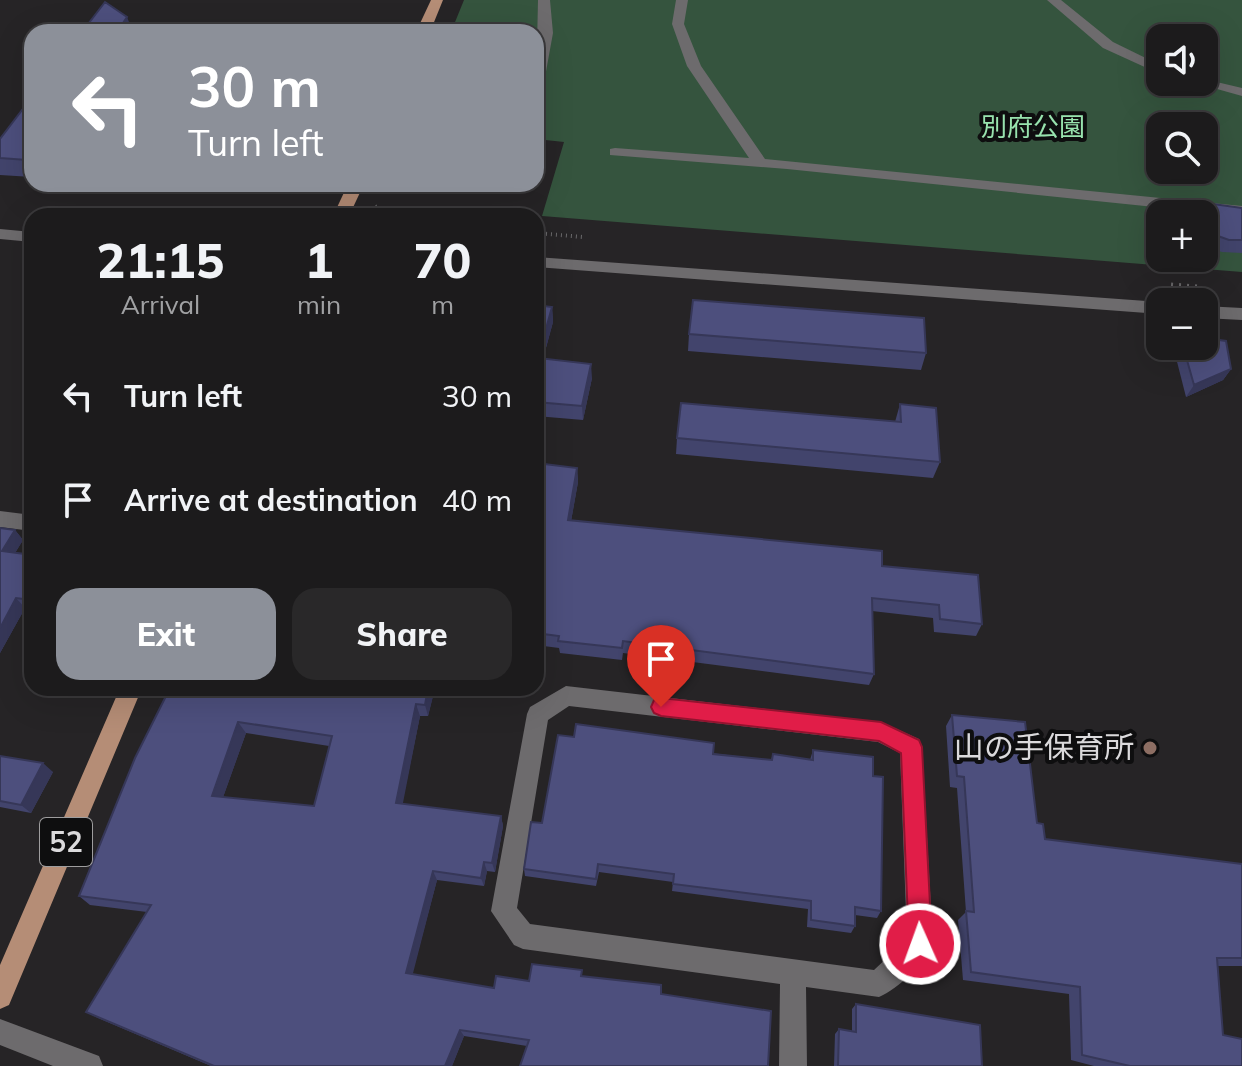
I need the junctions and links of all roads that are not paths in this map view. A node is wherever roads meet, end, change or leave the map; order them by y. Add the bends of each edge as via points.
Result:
1 (437, 0) edge
2 (544, 0) edge
3 (682, 0) edge
4 (1053, 0) edge
5 (426, 24) edge
6 (544, 44) edge
7 (1146, 63) edge
8 (1218, 86) edge
9 (1242, 92) edge
10 (615, 152) dead end
11 (760, 163) junction
12 (1242, 211) edge
13 (0, 234) edge
14 (24, 236) edge
15 (544, 263) edge
16 (1146, 307) edge
17 (1218, 313) edge
18 (1242, 314) edge
19 (0, 519) edge
20 (24, 522) edge
21 (128, 696) edge
22 (793, 975) junction
23 (0, 996) edge
24 (0, 1032) edge
25 (89, 1066) edge
26 (793, 1066) edge

1 - 5 main road
2 - 6 street
3 - 11 street via 678,24 694,66
4 - 7 street via 1108,45
8 - 9 street
10 - 11 street
11 - 12 street
13 - 14 street
15 - 16 street
17 - 18 street
19 - 20 street
21 - 23 main road, 52
22 - 22 street via 523,936 504,911 538,714 566,696 881,732 911,747 920,944 879,984
22 - 26 street
24 - 25 street

